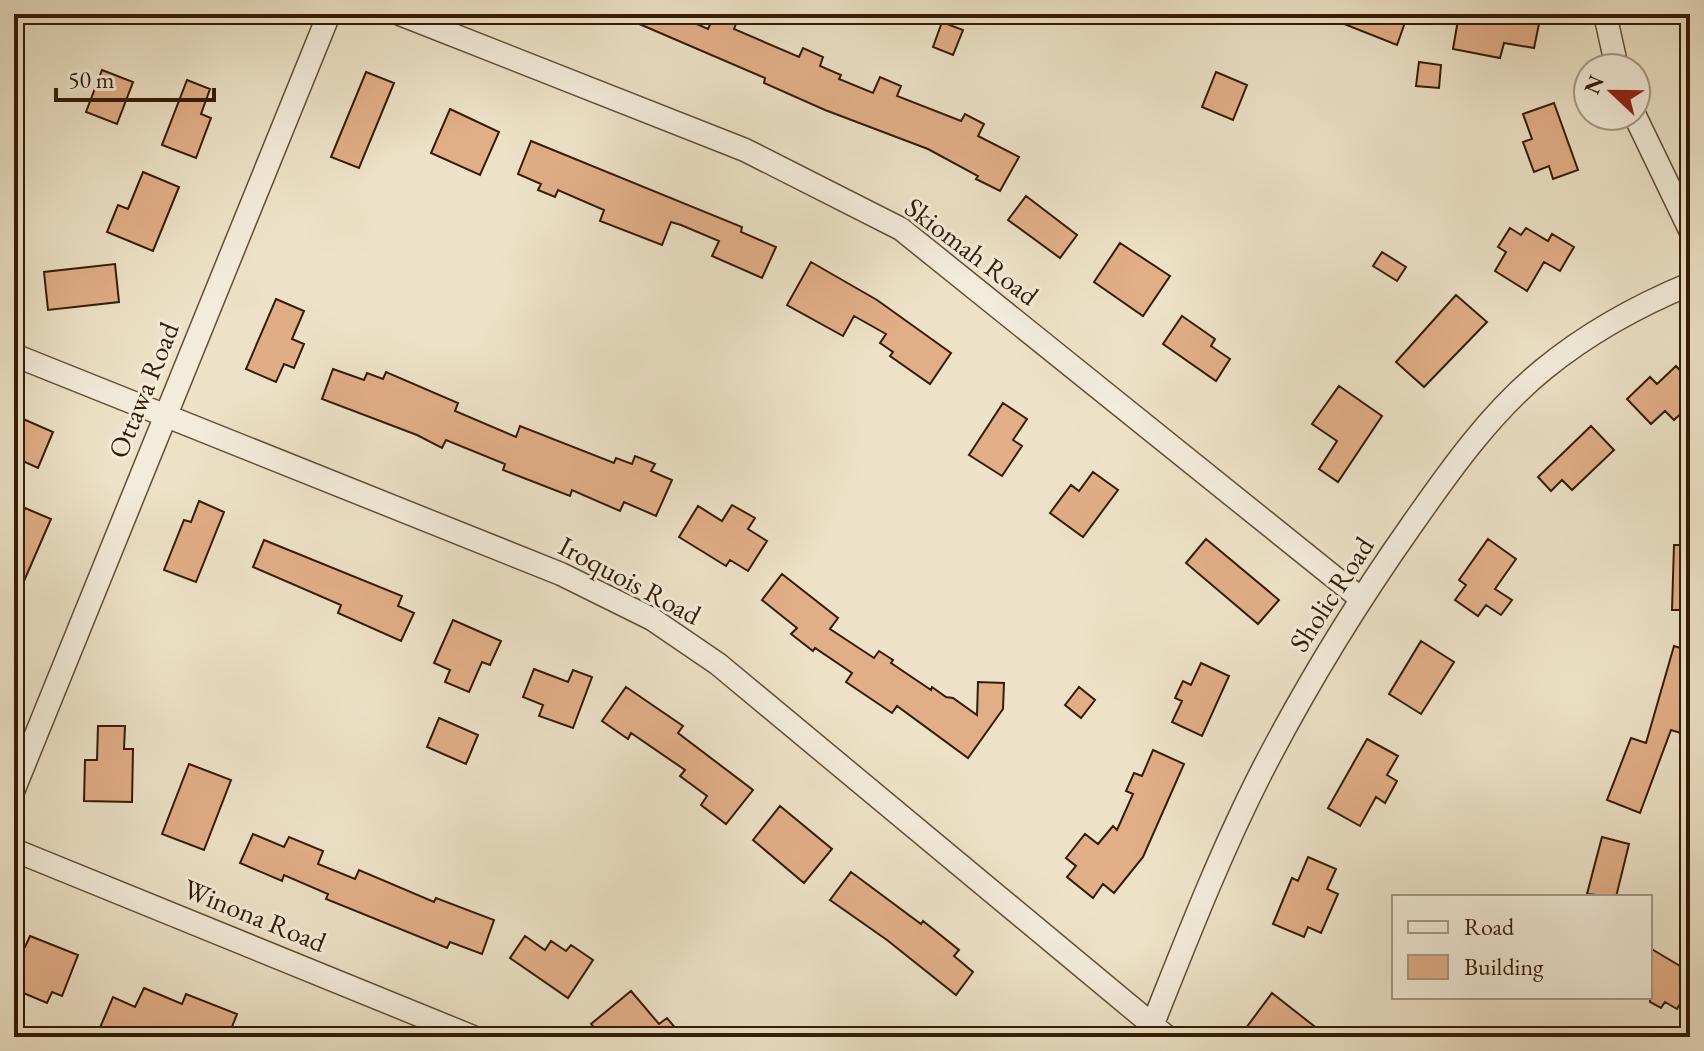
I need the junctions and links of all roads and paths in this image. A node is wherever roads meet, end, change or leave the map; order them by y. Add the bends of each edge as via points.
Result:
1 (329, 14) edge
2 (400, 14) edge
3 (1605, 14) edge
4 (1613, 52) edge
5 (1643, 132) edge
6 (1690, 230) edge
7 (1690, 284) edge
8 (14, 355) edge
9 (164, 416) junction
10 (1360, 598) junction
11 (14, 789) edge
12 (14, 850) edge
13 (1156, 1033) edge
14 (473, 1037) edge

1 - 9 street, Ottawa Road
2 - 10 street, Skiomah Road via 745,150 901,229
3 - 4 street
5 - 6 street
7 - 10 street, Sholic Road via 1600,327 1494,415
8 - 9 street, Iroquois Road
9 - 11 street, Ottawa Road
9 - 13 street, Iroquois Road via 561,574 652,619 718,664
10 - 13 street, Sholic Road via 1262,772 1208,888
12 - 14 street, Winona Road

